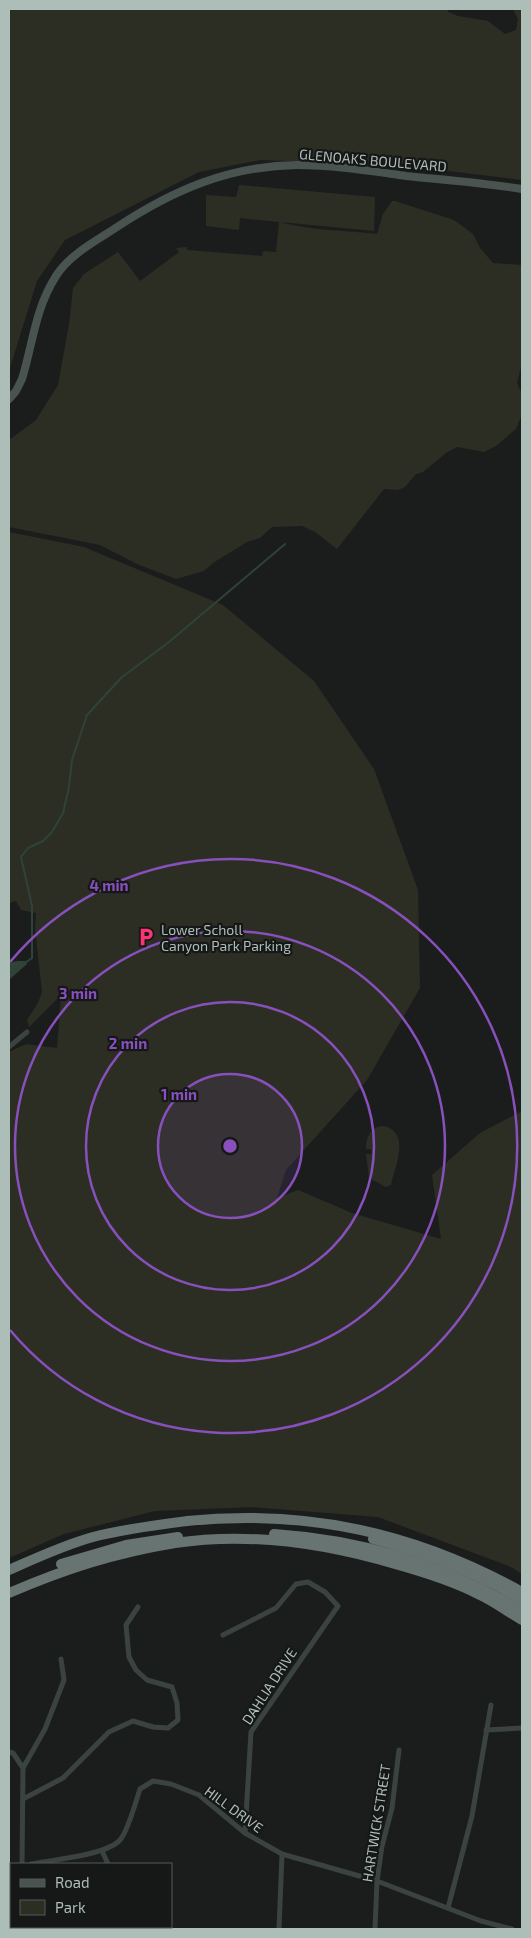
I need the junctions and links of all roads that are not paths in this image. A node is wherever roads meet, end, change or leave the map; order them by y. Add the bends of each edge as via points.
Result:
1 (522, 189) edge
2 (9, 400) edge
3 (27, 1032) dead end
4 (9, 1047) edge
5 (174, 1523) junction
6 (9, 1570) edge
7 (9, 1586) edge
8 (522, 1592) edge
9 (9, 1593) edge
10 (522, 1600) edge
11 (138, 1607) dead end
12 (522, 1611) edge
13 (522, 1620) edge
14 (223, 1635) dead end
15 (61, 1659) dead end
16 (491, 1704) dead end
17 (522, 1728) edge
18 (486, 1730) junction
19 (399, 1750) dead end
20 (9, 1752) edge
21 (23, 1768) junction
22 (23, 1799) junction
23 (245, 1833) junction
24 (102, 1852) junction
25 (282, 1854) junction
26 (22, 1863) edge
27 (37, 1863) edge
28 (108, 1863) edge
29 (377, 1881) junction
30 (448, 1908) junction
31 (481, 1921) junction
32 (279, 1929) edge
33 (375, 1929) edge
34 (479, 1929) edge
35 (512, 1929) edge

1 - 2 street, GLENOAKS BOULEVARD via 296,165 252,170 189,186 146,208 66,263 41,303 22,379
3 - 4 street
5 - 6 highway via 94,1537
5 - 8 highway via 261,1517 347,1526 453,1557
5 - 10 highway via 183,1526 272,1524 364,1537 449,1564
7 - 12 highway via 78,1558 126,1545 197,1534 268,1533 336,1541 402,1557 473,1584
9 - 13 highway via 59,1572 133,1551 186,1542 269,1539 340,1549 430,1574 480,1594
11 - 22 street via 126,1625 129,1657 147,1680 172,1687 178,1720 168,1728 133,1721 109,1732 63,1778
14 - 23 street, DAHLIA DRIVE via 276,1608 296,1584 308,1582 325,1592 338,1606 251,1732
15 - 21 street via 64,1680 44,1729
16 - 18 street
17 - 18 street
18 - 30 street via 472,1816
19 - 29 street, HARTWICK STREET via 392,1808
20 - 21 street
21 - 22 street
22 - 26 street
23 - 24 street, HILL DRIVE via 199,1796 171,1784 153,1781 140,1789 120,1840
23 - 25 street, HILL DRIVE
24 - 27 street, HILL DRIVE
24 - 28 street
25 - 29 street, HILL DRIVE
25 - 32 street
29 - 30 street, HILL DRIVE
29 - 33 street, HARTWICK STREET
30 - 31 street, HILL DRIVE
31 - 34 street
31 - 35 street, HILL DRIVE

